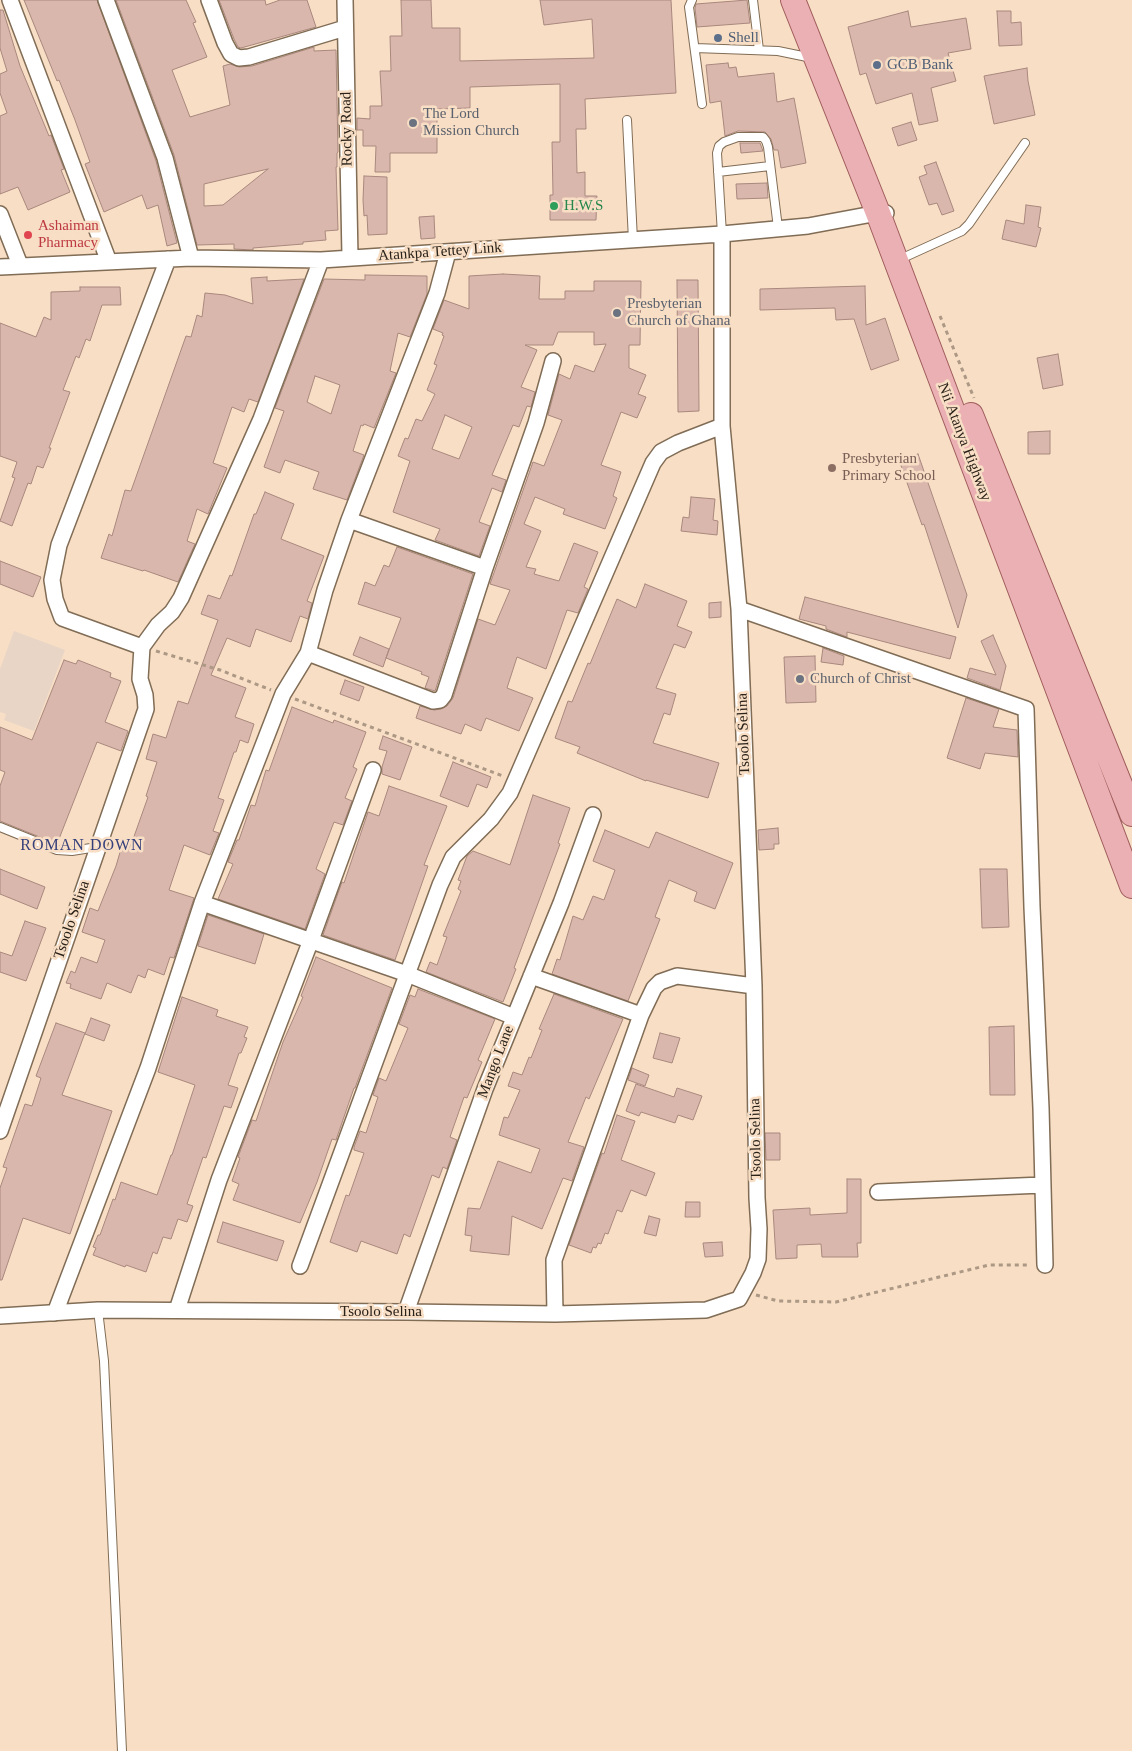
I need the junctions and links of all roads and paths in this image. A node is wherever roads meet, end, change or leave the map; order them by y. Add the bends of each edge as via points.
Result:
1 (10, 0) edge
2 (106, 0) edge
3 (209, 0) edge
4 (345, 0) edge
5 (692, 0) edge
6 (753, 0) edge
7 (793, 0) edge
8 (806, 0) edge
9 (345, 28) junction
10 (695, 48) junction
11 (759, 50) junction
12 (817, 59) junction
13 (702, 104) dead end
14 (627, 120) dead end
15 (1025, 143) dead end
16 (770, 166) junction
17 (718, 172) junction
18 (884, 213) junction
19 (0, 214) edge
20 (778, 228) junction
21 (722, 234) junction
22 (633, 240) junction
23 (448, 252) junction
24 (907, 256) junction
25 (350, 257) junction
26 (191, 258) junction
27 (168, 259) junction
28 (321, 260) junction
29 (109, 262) junction
30 (20, 266) junction
31 (0, 267) edge
32 (553, 361) dead end
33 (722, 426) junction
34 (349, 520) junction
35 (485, 568) junction
36 (739, 609) junction
37 (142, 647) junction
38 (308, 653) junction
39 (283, 694) junction
40 (373, 770) dead end
41 (515, 781) junction
42 (1132, 814) edge
43 (594, 815) dead end
44 (0, 827) edge
45 (97, 847) junction
46 (1132, 886) edge
47 (202, 903) junction
48 (310, 940) junction
49 (407, 974) junction
50 (531, 976) junction
51 (754, 986) junction
52 (641, 1015) junction
53 (514, 1017) junction
54 (0, 1131) edge
55 (1042, 1185) junction
56 (878, 1192) dead end
57 (1045, 1265) joint
58 (300, 1266) dead end
59 (744, 1292) junction
60 (98, 1310) junction
61 (177, 1310) junction
62 (406, 1312) junction
63 (55, 1313) junction
64 (555, 1314) junction
65 (0, 1316) edge
66 (122, 1751) edge

1 - 29 street
2 - 26 street via 165,158
3 - 9 street via 225,44 231,54 239,58
4 - 9 street, Rocky Road
5 - 10 lane via 689,8
6 - 11 lane
7 - 12 main road, Nii Atanya Highway
8 - 18 main road
9 - 25 street, Rocky Road
10 - 11 lane
10 - 13 lane
11 - 12 lane
12 - 18 main road, Nii Atanya Highway
14 - 22 lane
15 - 24 lane via 962,231
16 - 17 lane
16 - 17 lane via 768,147 763,137 738,138 719,146
16 - 20 lane
17 - 21 lane
18 - 20 street, Atankpa Tettey Link
18 - 24 main road
18 - 46 main road, Nii Atanya Highway
19 - 30 street
20 - 21 street, Atankpa Tettey Link
21 - 22 street, Atankpa Tettey Link
21 - 33 street, Tsoolo Selina
22 - 23 street, Atankpa Tettey Link
23 - 25 street, Atankpa Tettey Link
23 - 34 street via 437,293
24 - 42 main road
25 - 28 street, Atankpa Tettey Link
26 - 27 street, Atankpa Tettey Link
26 - 28 street, Atankpa Tettey Link
27 - 29 street, Atankpa Tettey Link
27 - 37 street via 59,545 52,580 62,618
28 - 37 street via 261,419 181,598
29 - 30 street, Atankpa Tettey Link
30 - 31 street, Atankpa Tettey Link
32 - 35 street via 536,423
33 - 36 street, Tsoolo Selina
33 - 41 street via 678,442 661,452 653,463
34 - 35 street
34 - 38 street
35 - 38 street via 440,700 433,701
36 - 51 street, Tsoolo Selina
36 - 55 street via 1026,709
37 - 39 path via 220,670
37 - 45 street, Tsoolo Selina via 140,679 146,709
38 - 39 street
39 - 41 path
39 - 47 street
40 - 48 street
41 - 49 street via 491,819 452,857
43 - 50 street, Mango Lane
44 - 45 lane via 57,850
45 - 54 street, Tsoolo Selina
47 - 48 street
47 - 63 street via 148,1068
48 - 49 street
48 - 61 street via 219,1180
49 - 53 street
49 - 58 street
50 - 52 street
50 - 53 street, Mango Lane
51 - 52 street via 669,977 654,988
51 - 59 street, Tsoolo Selina via 759,1229 758,1259
52 - 64 street via 554,1260
53 - 62 street, Mango Lane
55 - 56 street
55 - 57 street
57 - 59 path via 989,1266 836,1302 778,1301
59 - 64 street, Tsoolo Selina via 739,1300 706,1310
60 - 61 street, Tsoolo Selina
60 - 63 street, Tsoolo Selina
60 - 66 lane via 104,1361
61 - 62 street, Tsoolo Selina
62 - 64 street, Tsoolo Selina
63 - 65 street, Tsoolo Selina

